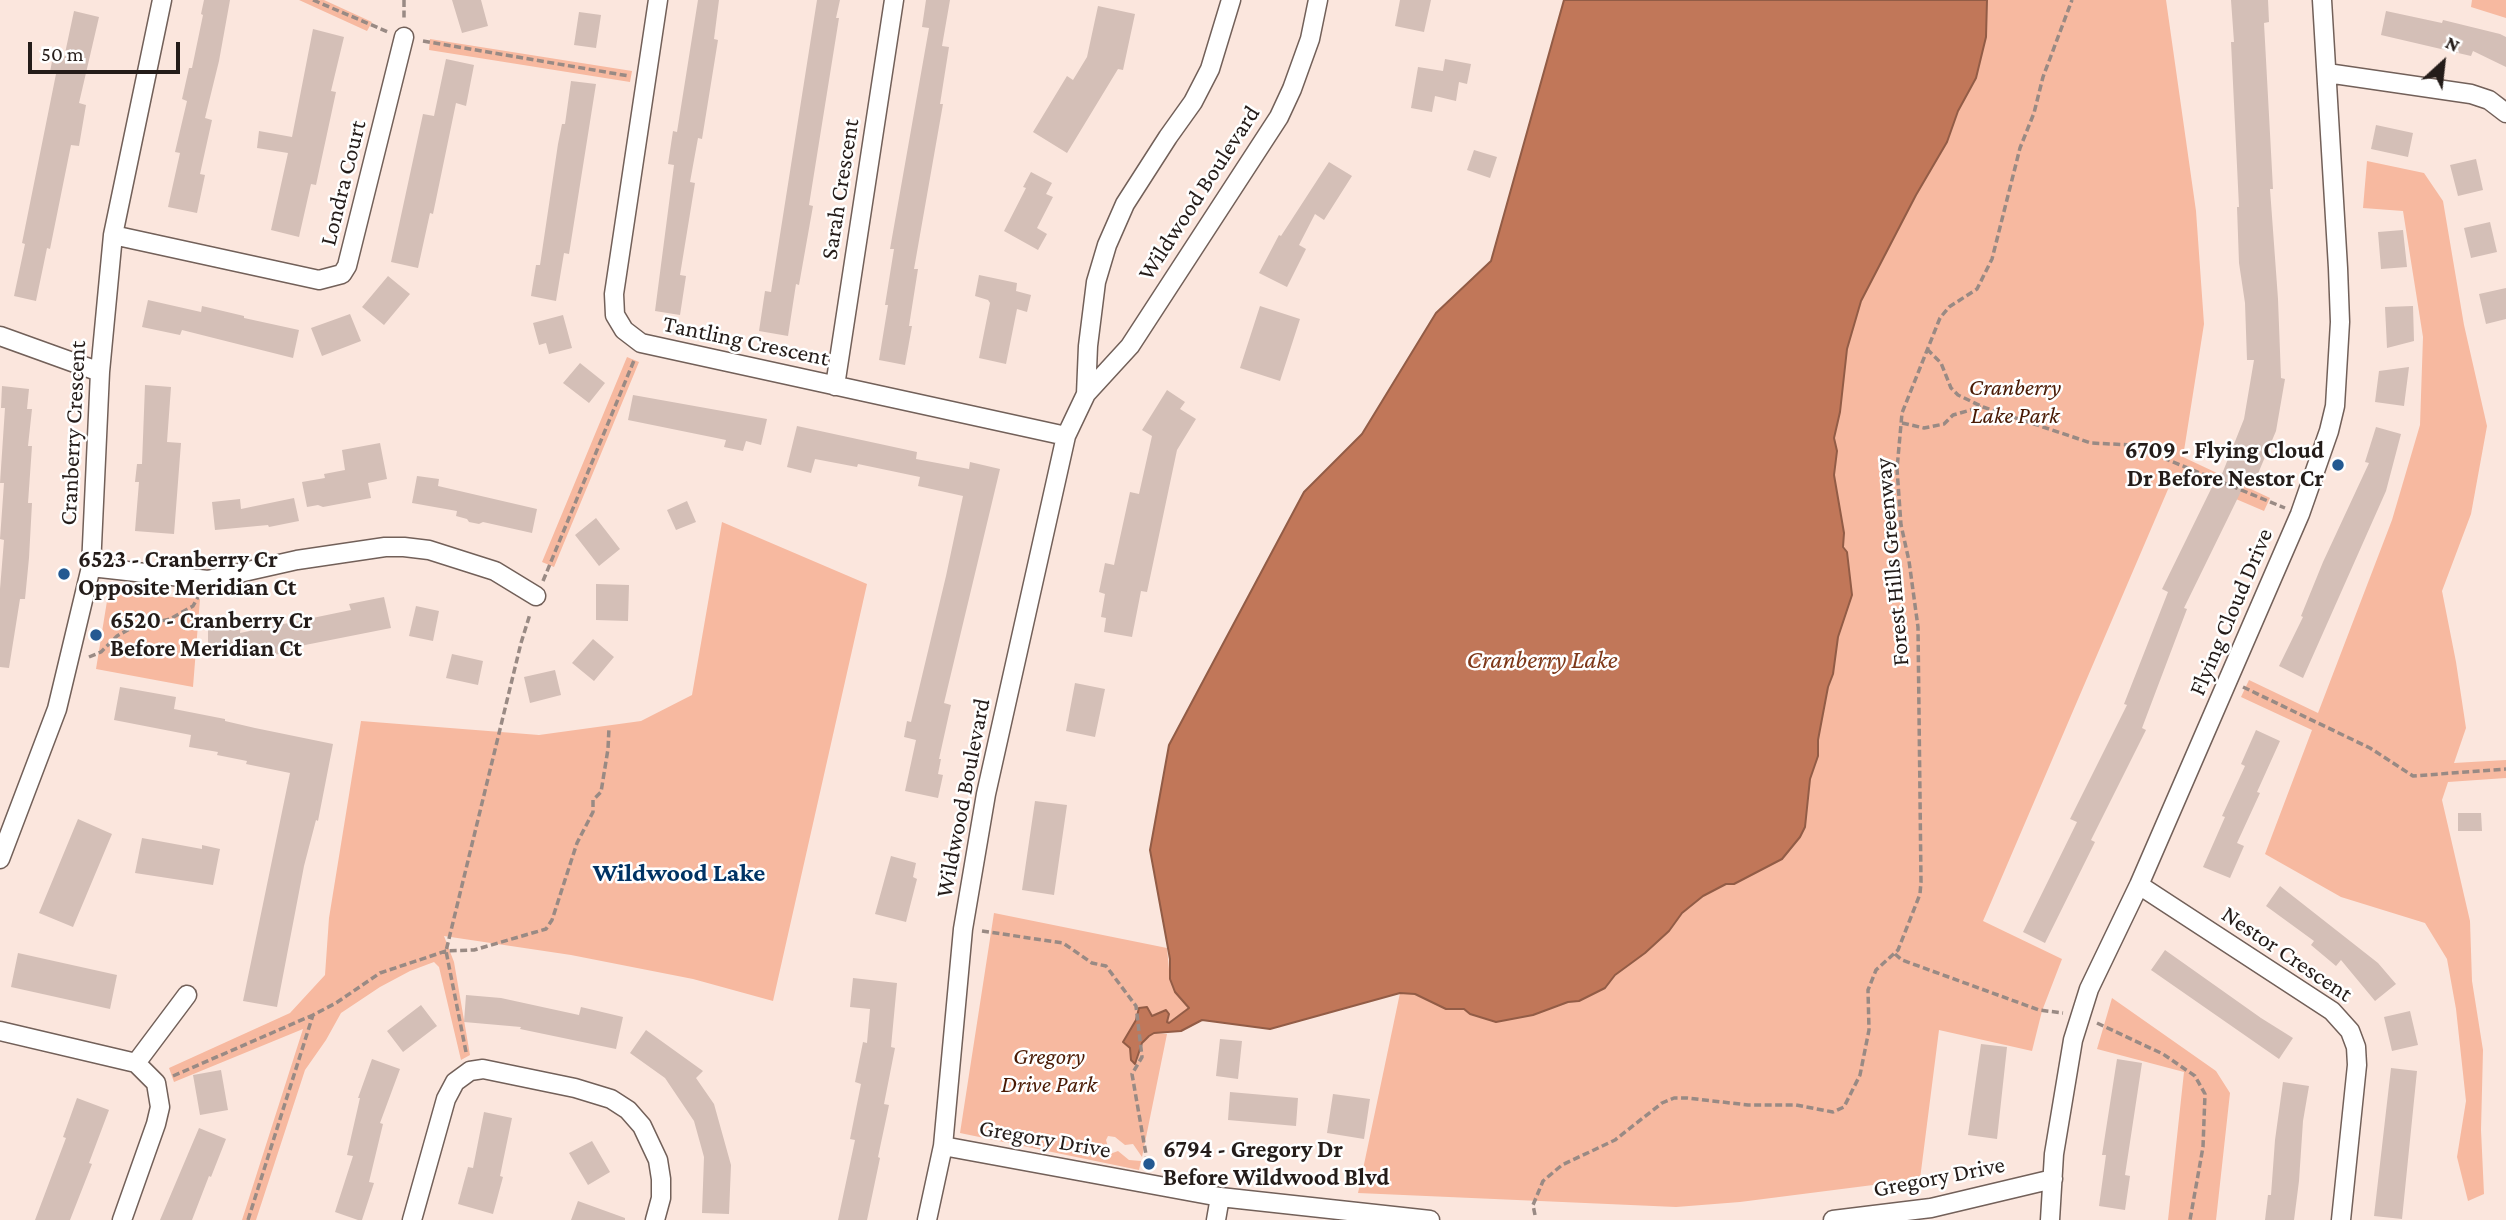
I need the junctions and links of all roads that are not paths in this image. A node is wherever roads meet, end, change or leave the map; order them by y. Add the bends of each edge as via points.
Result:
1 (162, 0) edge
2 (658, 0) edge
3 (894, 0) edge
4 (1231, 0) edge
5 (1318, 0) edge
6 (2322, 0) edge
7 (404, 37) road end
8 (2327, 73) junction
9 (2506, 113) edge
10 (113, 235) junction
11 (0, 336) edge
12 (100, 372) junction
13 (835, 386) junction
14 (1086, 394) junction
15 (1066, 436) junction
16 (91, 567) junction
17 (536, 596) road end
18 (0, 859) edge
19 (2138, 885) junction
20 (187, 995) dead end
21 (0, 1031) edge
22 (136, 1063) junction
23 (943, 1146) junction
24 (2053, 1179) junction
25 (1220, 1197) junction
26 (122, 1220) edge
27 (412, 1220) edge
28 (655, 1220) edge
29 (927, 1220) edge
30 (1216, 1220) edge
31 (1430, 1220) edge
32 (1833, 1220) edge
33 (2050, 1220) edge
34 (2341, 1220) edge

1 - 10 street, Cranberry Crescent
2 - 13 street, Tantling Crescent via 614,294 615,315 624,330 641,343
3 - 13 street, Sarah Crescent
4 - 14 street, Wildwood Boulevard via 1210,69 1125,204 1107,245 1096,282
5 - 14 street, Wildwood Boulevard via 1310,39 1279,117 1130,346
6 - 8 street, Flying Cloud Drive
7 - 10 street, Londra Court via 342,274 319,280
8 - 9 street via 2471,94
8 - 19 street, Flying Cloud Drive via 2338,268 2335,406 2300,514
10 - 12 street, Cranberry Crescent
11 - 12 street
12 - 16 street, Cranberry Crescent
13 - 15 street, Tantling Crescent
14 - 15 street, Wildwood Boulevard
15 - 23 street, Wildwood Boulevard via 986,794 963,929
16 - 17 street via 208,580 297,560 404,547 495,571
16 - 18 street, Cranberry Crescent via 57,709
19 - 24 street, Flying Cloud Drive via 2080,1015
19 - 34 street, Nestor Crescent via 2332,1011 2350,1031 2357,1065
20 - 22 street
21 - 22 street
22 - 26 street via 156,1083 160,1107
23 - 25 street, Gregory Drive
23 - 29 street, Wildwood Boulevard
24 - 32 street, Gregory Drive via 1941,1206
24 - 33 street, Flying Cloud Drive
25 - 30 street
25 - 31 street, Gregory Drive
27 - 28 street via 446,1099 455,1082 470,1071 483,1069 575,1088 611,1099 628,1110 642,1126 658,1160 661,1198

